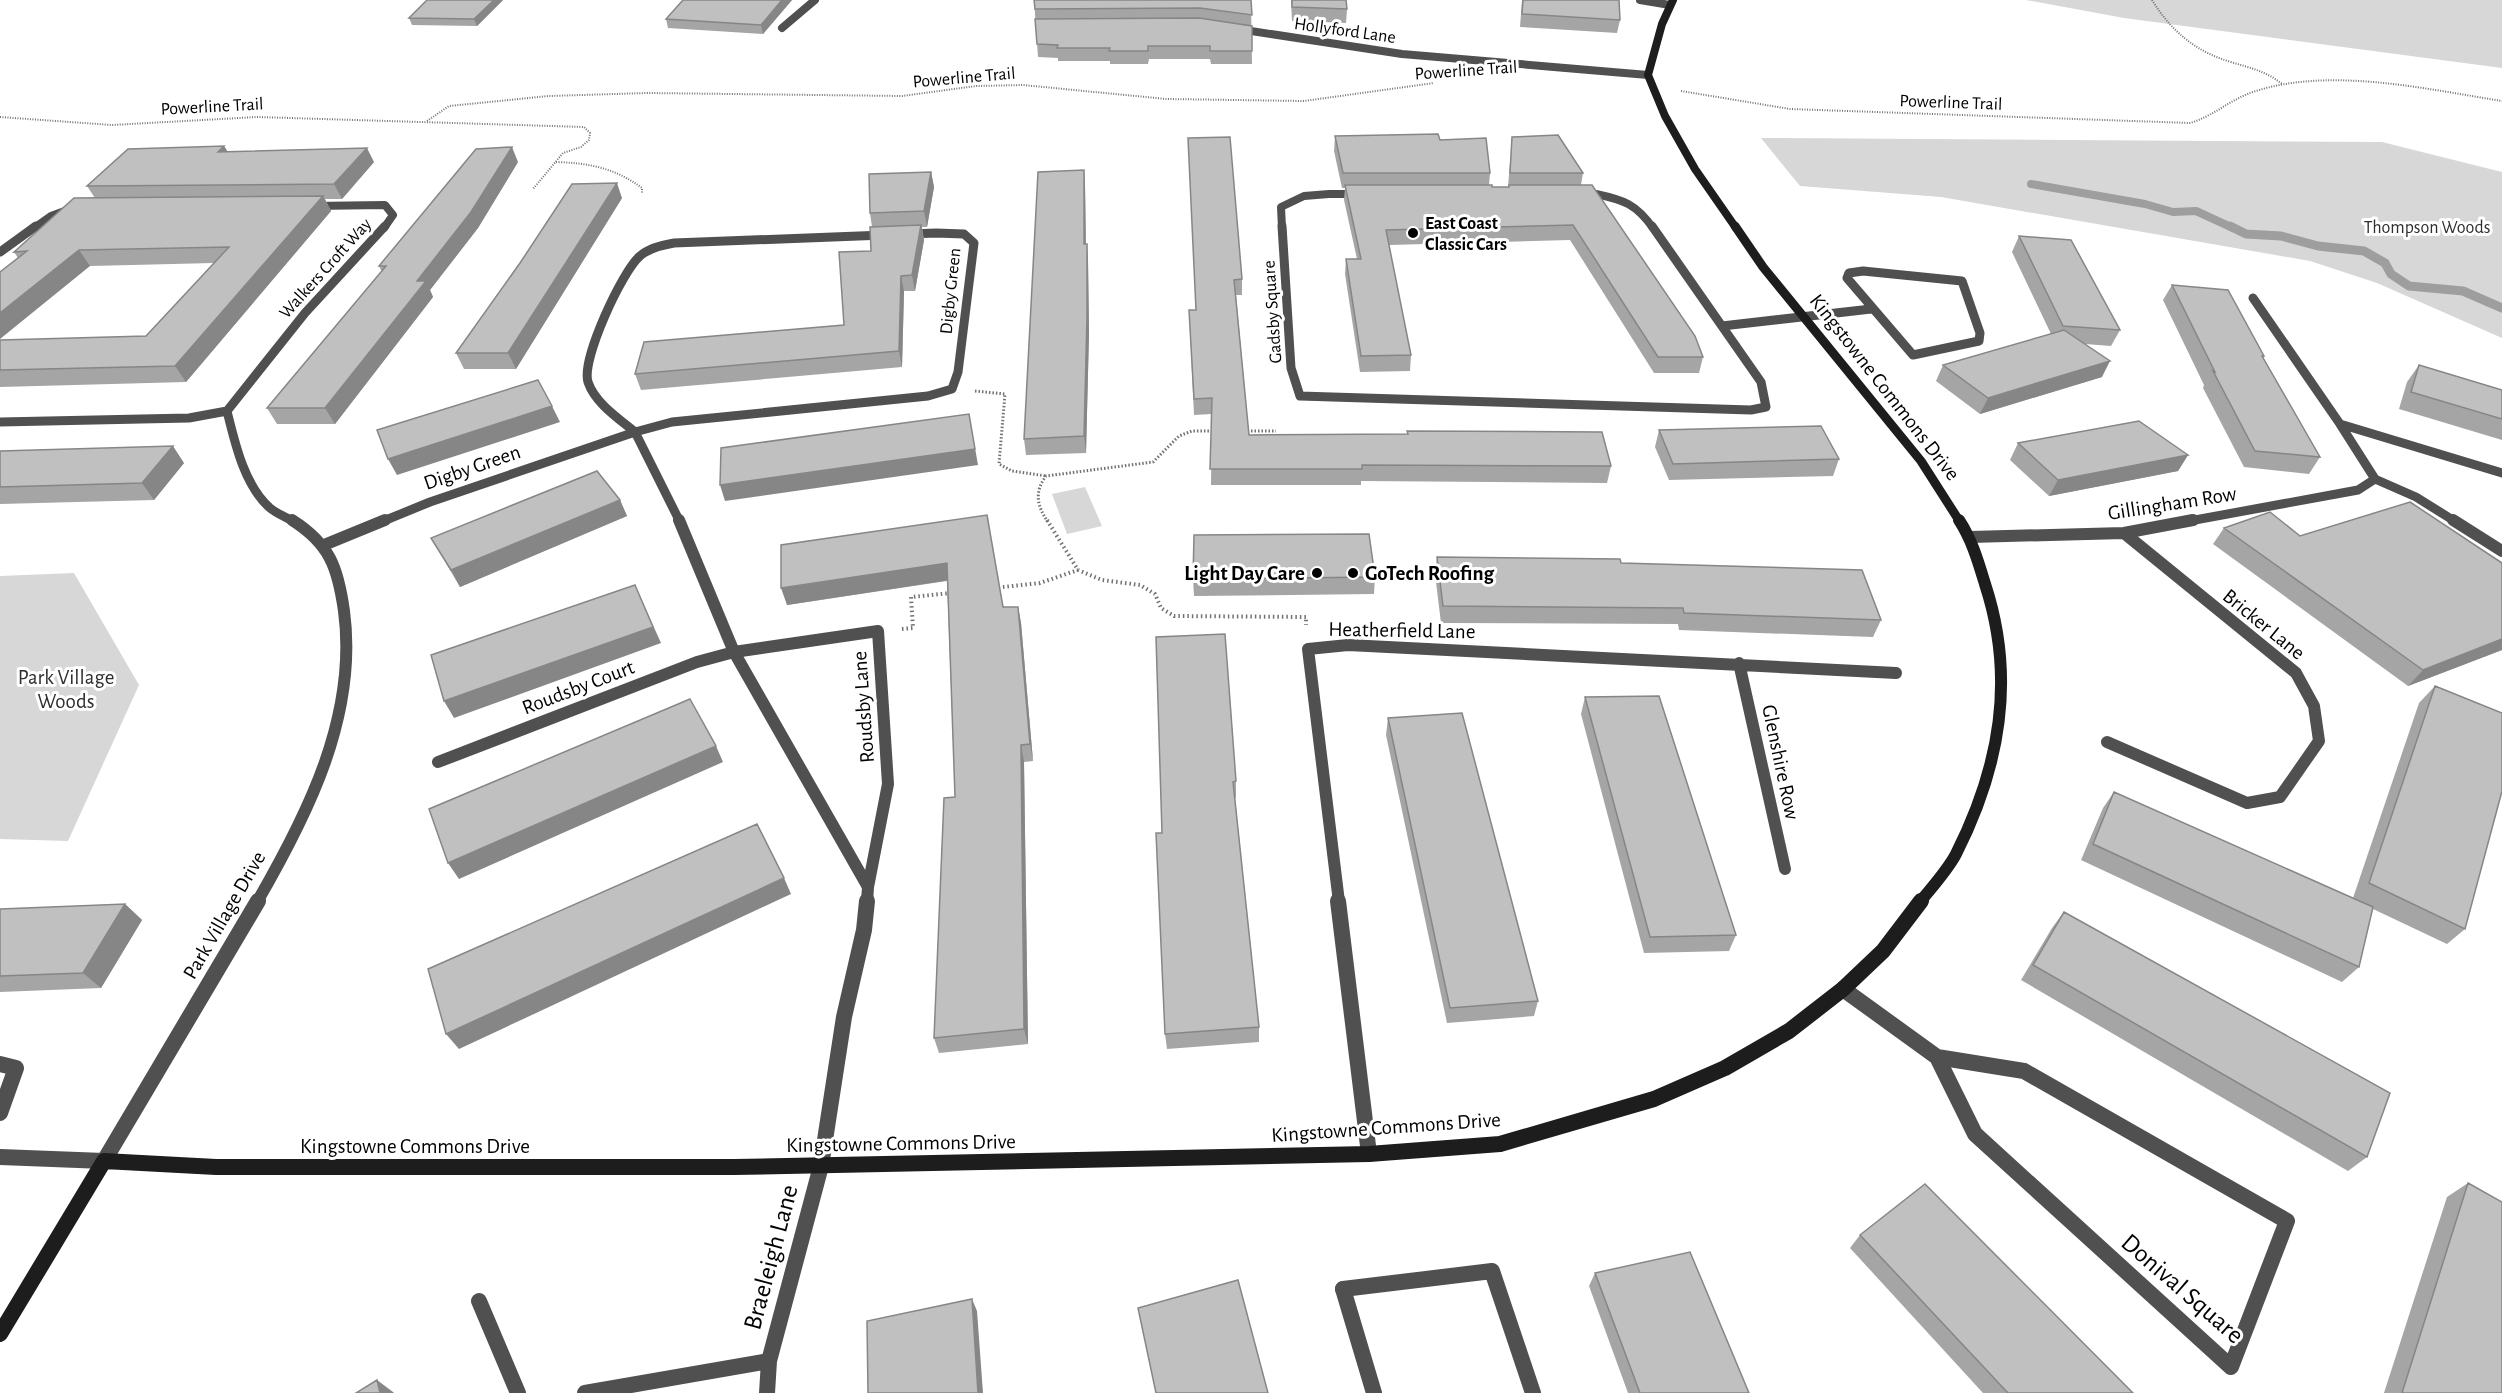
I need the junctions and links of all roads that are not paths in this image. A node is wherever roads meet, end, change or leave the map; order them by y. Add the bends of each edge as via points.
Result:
1 (815, 0) edge
2 (1640, 0) edge
3 (1671, 2) edge
4 (782, 28) dead end
5 (1234, 29) edge
6 (1650, 81) junction
7 (304, 206) edge
8 (76, 207) edge
9 (0, 252) edge
10 (2253, 298) dead end
11 (1871, 309) junction
12 (1804, 316) junction
13 (1722, 326) junction
14 (227, 411) junction
15 (0, 422) edge
16 (2340, 424) junction
17 (635, 432) junction
18 (2502, 473) edge
19 (2374, 479) junction
20 (2124, 533) junction
21 (1970, 537) junction
22 (324, 545) junction
23 (2502, 551) edge
24 (734, 652) junction
25 (1739, 663) junction
26 (1896, 673) dead end
27 (2108, 742) dead end
28 (438, 762) dead end
29 (1785, 869) dead end
30 (868, 887) junction
31 (1843, 989) junction
32 (1937, 1057) junction
33 (0, 1064) edge
34 (0, 1113) edge
35 (1369, 1154) junction
36 (0, 1157) edge
37 (104, 1161) junction
38 (821, 1166) junction
39 (479, 1302) dead end
40 (0, 1334) edge
41 (769, 1361) junction
42 (518, 1393) edge
43 (585, 1393) edge
44 (767, 1393) edge
45 (1374, 1393) edge
46 (1533, 1393) edge

1 - 4 street
2 - 3 street
3 - 6 street
5 - 6 street, Hollyford Lane via 1402,54
6 - 12 street, Kingstowne Commons Drive via 1695,169 1763,267
7 - 14 street, Walkers Croft Way via 385,205 393,214 305,313
8 - 9 street via 51,216
10 - 16 street
11 - 11 street via 1913,355 1979,341 1980,333 1962,280 1849,273 1847,278
11 - 12 street
12 - 13 street
12 - 21 street, Kingstowne Commons Drive via 1921,462
13 - 13 street, Gadsby Square via 1643,214 1624,200 1596,194 1329,194 1304,196 1281,207 1291,368 1300,396 1766,408 1761,382
14 - 15 street via 189,418
14 - 22 street, Park Village Drive via 239,458 269,507
16 - 18 street
16 - 19 street
17 - 17 street, Digby Green via 592,392 586,373 590,352 634,262 650,249 674,243 936,232 964,234 974,243 958,372 952,389 928,396 672,422
17 - 22 street, Digby Green via 430,502
17 - 24 street via 682,526
19 - 20 street, Gillingham Row via 2358,490
19 - 23 street via 2416,496
20 - 21 street, Gillingham Row
20 - 27 street, Bricker Lane via 2296,673 2314,706 2319,741 2280,797 2247,803
21 - 31 street, Kingstowne Commons Drive via 1994,611 2000,649 2003,689 1991,769 1955,856 1883,951
22 - 37 street, Park Village Drive via 340,581 347,646 344,692 326,762 294,840
24 - 28 street, Roudsby Court via 697,662
24 - 30 street
24 - 30 street, Roudsby Lane via 878,631 888,784
25 - 26 street, Heatherfield Lane
25 - 29 street, Glenshire Row
25 - 35 street, Heatherfield Lane via 1348,645 1308,649
30 - 38 street, Roudsby Lane via 864,930 844,1017
31 - 32 street, Donival Square
31 - 35 street, Kingstowne Commons Drive via 1789,1030 1734,1062 1653,1099 1500,1143
32 - 32 street, Donival Square via 1976,1134 2231,1367 2287,1221 2024,1071
33 - 34 street via 16,1068
35 - 38 street, Kingstowne Commons Drive
36 - 37 street
37 - 38 street, Kingstowne Commons Drive via 216,1167
37 - 40 street, Park Village Drive
38 - 41 street, Braeleigh Lane
39 - 42 street
41 - 43 street, Braeleigh Lane
41 - 44 street, Braeleigh Lane
45 - 46 street via 1343,1289 1492,1271

